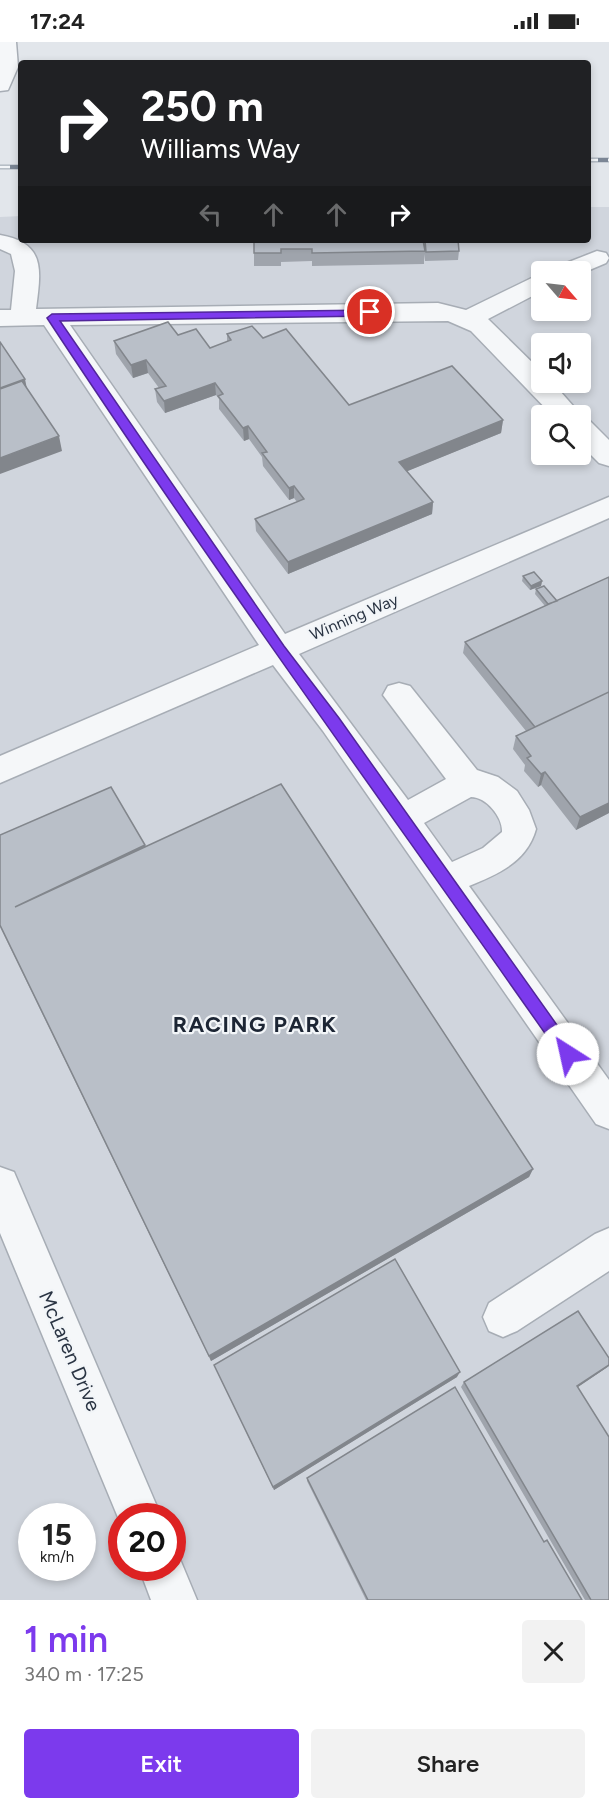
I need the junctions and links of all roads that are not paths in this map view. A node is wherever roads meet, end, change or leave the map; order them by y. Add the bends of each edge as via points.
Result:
1 (6, 42) edge
2 (0, 85) edge
3 (0, 242) edge
4 (597, 258) dead end
5 (590, 261) edge
6 (531, 287) edge
7 (11, 318) edge
8 (52, 318) junction
9 (468, 319) junction
10 (558, 405) edge
11 (591, 438) edge
12 (609, 456) edge
13 (609, 507) edge
14 (279, 650) junction
15 (399, 695) dead end
16 (0, 770) edge
17 (469, 784) junction
18 (402, 818) junction
19 (446, 880) junction
20 (609, 1111) edge
21 (0, 1186) edge
22 (609, 1248) edge
23 (502, 1317) dead end
24 (134, 1503) edge
25 (166, 1581) edge
26 (174, 1600) edge

1 - 2 street via 7,68
3 - 7 street via 22,250 27,261
4 - 5 street
6 - 9 street
7 - 8 street
8 - 9 street via 438,311
8 - 14 street
9 - 10 street via 490,335
11 - 12 street
13 - 14 street, Winning Way
14 - 16 street, Winning Way
14 - 18 street
15 - 17 street
17 - 18 street
17 - 19 street via 484,785 511,808 519,825 518,837 505,851
18 - 19 street
19 - 20 street
21 - 24 street, McLaren Drive
22 - 23 street
25 - 26 street

